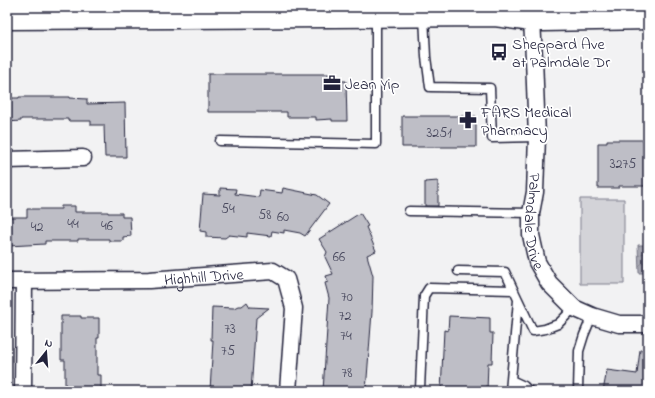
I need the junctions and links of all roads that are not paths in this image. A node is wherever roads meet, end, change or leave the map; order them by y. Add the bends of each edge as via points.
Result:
1 (494, 11) edge
2 (229, 12) edge
3 (437, 13) edge
4 (376, 16) junction
5 (7, 18) edge
6 (540, 18) junction
7 (648, 18) edge
8 (537, 137) junction
9 (220, 141) dead end
10 (83, 158) dead end
11 (7, 160) edge
12 (409, 211) dead end
13 (531, 213) junction
14 (458, 271) dead end
15 (7, 281) edge
16 (24, 281) junction
17 (514, 290) junction
18 (518, 300) junction
19 (574, 308) junction
20 (592, 316) junction
21 (648, 324) edge
22 (511, 380) junction
23 (420, 389) dead end
24 (23, 391) edge
25 (288, 391) edge
26 (510, 391) edge
27 (529, 391) edge
28 (578, 391) edge

1 - 3 main road
1 - 6 main road
2 - 4 main road
2 - 5 main road
3 - 4 main road
3 - 8 lane via 426,57 430,87 490,88 492,138
4 - 9 lane via 376,144
6 - 7 main road
6 - 8 street, Palmdale Drive via 534,58
8 - 13 street, Palmdale Drive via 535,192
10 - 11 street
12 - 13 lane
13 - 19 street, Palmdale Drive via 531,235 537,262 549,283
14 - 17 lane via 505,272
15 - 16 street, Highhill Drive
16 - 24 street
16 - 25 street, Highhill Drive via 149,280 273,271 286,279 294,308
17 - 18 lane
17 - 23 lane via 429,288 424,296
18 - 19 lane via 533,332 558,324
18 - 22 lane
19 - 20 street, Palmdale Drive
20 - 21 street, Palmdale Drive via 619,324
20 - 28 lane via 580,351
22 - 26 lane
22 - 27 lane

